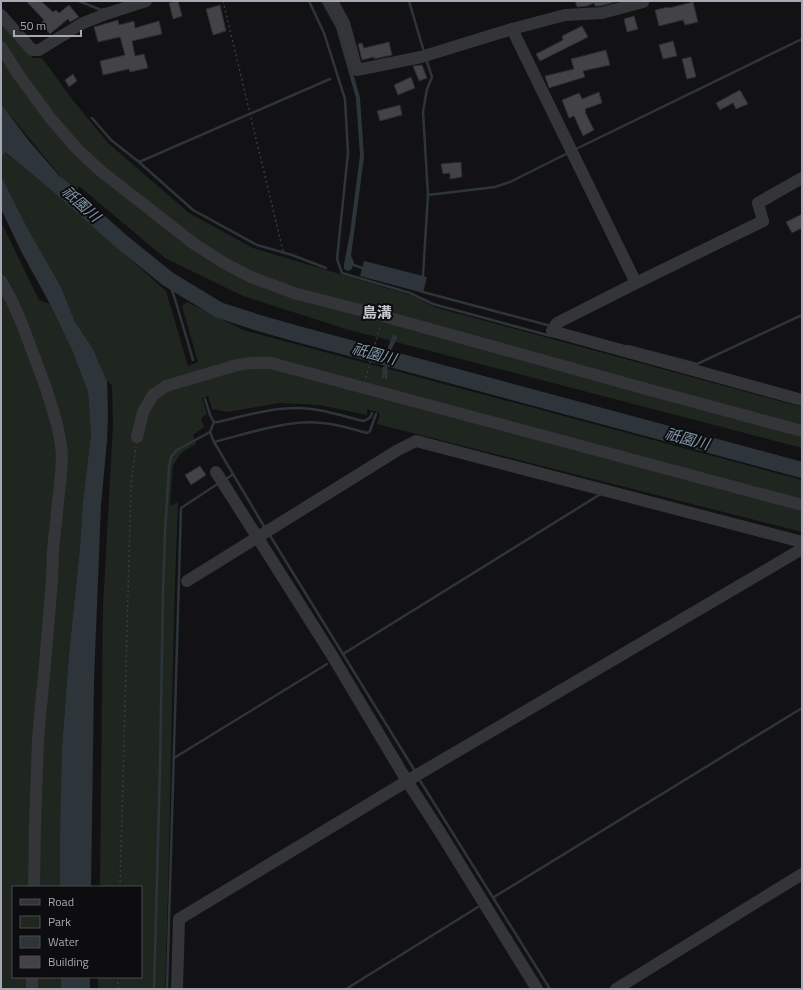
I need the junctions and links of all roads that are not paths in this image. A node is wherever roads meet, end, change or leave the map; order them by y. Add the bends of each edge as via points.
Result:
1 (146, 1) edge
2 (332, 1) edge
3 (643, 1) edge
4 (1, 15) edge
5 (512, 29) junction
6 (1, 48) edge
7 (802, 178) edge
8 (1, 281) edge
9 (636, 283) junction
10 (802, 400) edge
11 (802, 431) edge
12 (137, 437) road end
13 (216, 472) dead end
14 (802, 505) edge
15 (258, 537) junction
16 (802, 542) edge
17 (802, 549) edge
18 (187, 581) dead end
19 (407, 781) junction
20 (802, 874) edge
21 (34, 886) edge
22 (32, 978) edge
23 (32, 989) edge
24 (177, 989) edge
25 (537, 989) edge
26 (616, 989) edge

1 - 4 street via 83,23 39,50 32,50
2 - 5 street via 344,23 357,70 427,55
3 - 5 street via 602,12 565,15
5 - 9 street
6 - 11 street via 51,119 78,150 102,172 193,244 251,277 294,293
7 - 9 street via 758,203 763,221
8 - 21 street via 22,324 46,388 57,424 62,456 38,739
9 - 10 street via 555,327
12 - 14 street via 143,412 153,395 166,386 237,365 271,363
13 - 15 street
15 - 16 street via 416,441
15 - 18 street
15 - 19 street
17 - 19 street
19 - 24 street via 180,919
19 - 25 street
20 - 26 street
22 - 23 street

